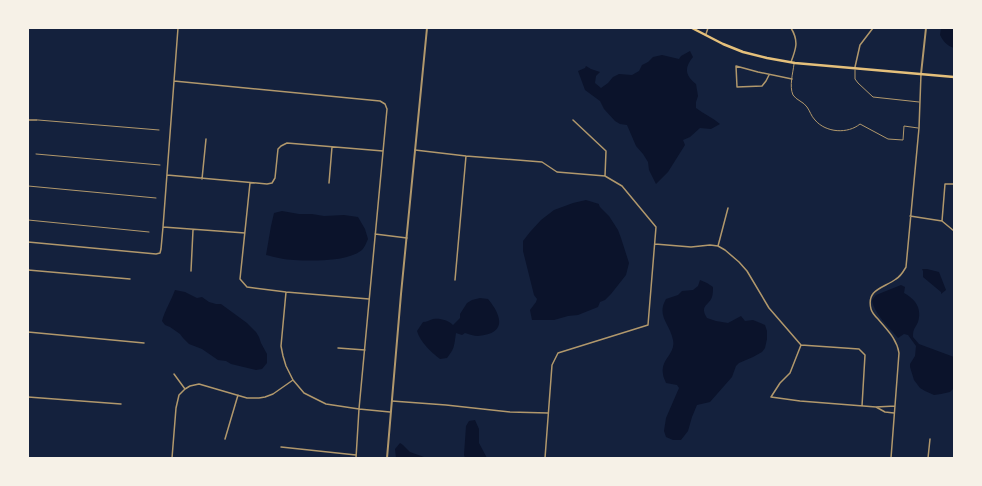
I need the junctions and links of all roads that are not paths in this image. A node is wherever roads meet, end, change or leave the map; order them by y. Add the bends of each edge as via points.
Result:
1 (178, 28) edge
2 (427, 28) edge
3 (692, 28) edge
4 (708, 28) edge
5 (791, 28) edge
6 (873, 28) edge
7 (926, 28) edge
8 (706, 34) junction
9 (791, 63) junction
10 (794, 63) junction
11 (855, 68) junction
12 (921, 74) junction
13 (769, 75) junction
14 (954, 77) edge
15 (792, 79) junction
16 (174, 81) junction
17 (920, 102) junction
18 (28, 120) edge
19 (37, 120) joint
20 (573, 120) dead end
21 (919, 128) junction
22 (159, 130) dead end
23 (206, 139) dead end
24 (332, 147) junction
25 (415, 150) junction
26 (383, 151) junction
27 (36, 154) dead end
28 (466, 156) junction
29 (160, 165) dead end
30 (166, 176) junction
31 (606, 176) junction
32 (202, 179) junction
33 (250, 183) junction
34 (329, 183) dead end
35 (954, 184) edge
36 (28, 186) edge
37 (156, 198) dead end
38 (728, 208) dead end
39 (910, 216) junction
40 (28, 220) edge
41 (942, 221) junction
42 (163, 227) junction
43 (193, 230) junction
44 (954, 231) edge
45 (149, 232) dead end
46 (245, 233) junction
47 (375, 234) junction
48 (407, 238) junction
49 (28, 242) edge
50 (654, 244) junction
51 (718, 246) junction
52 (28, 270) edge
53 (191, 271) dead end
54 (130, 279) dead end
55 (455, 280) dead end
56 (286, 292) junction
57 (369, 299) junction
58 (28, 332) edge
59 (144, 343) dead end
60 (801, 345) junction
61 (338, 348) dead end
62 (365, 350) junction
63 (174, 374) dead end
64 (293, 380) junction
65 (185, 389) junction
66 (238, 395) junction
67 (28, 397) edge
68 (392, 401) junction
69 (120, 404) dead end
70 (862, 406) junction
71 (895, 406) junction
72 (876, 407) junction
73 (359, 409) junction
74 (392, 412) junction
75 (548, 413) junction
76 (894, 413) junction
77 (225, 439) dead end
78 (930, 439) dead end
79 (281, 447) dead end
80 (356, 455) junction
81 (172, 458) edge
82 (356, 458) edge
83 (387, 458) edge
84 (545, 458) edge
85 (891, 458) edge
86 (928, 458) edge

1 - 16 street
2 - 25 street
3 - 8 main road
4 - 8 street
5 - 9 street via 796,44
6 - 11 street via 860,45
7 - 12 street
8 - 9 main road via 742,52
9 - 10 main road
10 - 11 main road
10 - 15 lane
11 - 12 main road
11 - 17 lane via 855,79 873,97
12 - 14 main road
12 - 17 street
13 - 13 street via 745,69 736,66 737,87 762,86
13 - 15 street
15 - 21 lane via 794,95 807,106 814,119 826,128 844,131 860,124 888,139 903,140 904,126
16 - 26 street via 380,100 386,109
16 - 30 street
17 - 21 street
18 - 19 street
19 - 22 lane
20 - 31 street via 606,151
21 - 39 street
23 - 32 street
24 - 26 street
24 - 33 street via 287,143 278,149 275,178 272,182
24 - 34 street
25 - 28 street
25 - 48 street
26 - 47 street
27 - 29 lane
28 - 31 street via 542,162 557,172
28 - 55 street
30 - 32 street
30 - 42 street
31 - 50 street via 622,186 656,227
32 - 33 street
33 - 46 street
35 - 41 street via 945,184
36 - 37 lane
38 - 51 street
39 - 41 street
39 - 71 street via 906,267 903,274 878,288 872,294 870,303 871,311 898,346
40 - 45 lane
41 - 44 street
42 - 43 street
42 - 49 street via 161,250 156,254
43 - 46 street
43 - 53 street
46 - 56 street via 240,279 247,287
47 - 48 street
47 - 57 street
48 - 68 street
50 - 51 street
50 - 75 street via 648,325 558,353 552,365
51 - 60 street via 747,271 769,308
52 - 54 street
56 - 57 street
56 - 64 street via 281,346
57 - 62 street
58 - 59 street
60 - 70 street via 859,349 865,355
60 - 70 street via 790,373 771,397
61 - 62 street
62 - 73 street
63 - 65 street
64 - 66 street via 265,397 251,398
64 - 73 street via 304,393 326,404
65 - 66 street via 199,384
65 - 81 street via 179,395 176,408
66 - 77 street
67 - 69 street
68 - 74 street
68 - 75 street
70 - 72 street
71 - 72 street
71 - 76 street
72 - 76 street
73 - 74 street
73 - 80 street
74 - 83 street
75 - 84 street
76 - 85 street
78 - 86 street
79 - 80 street
80 - 82 street

